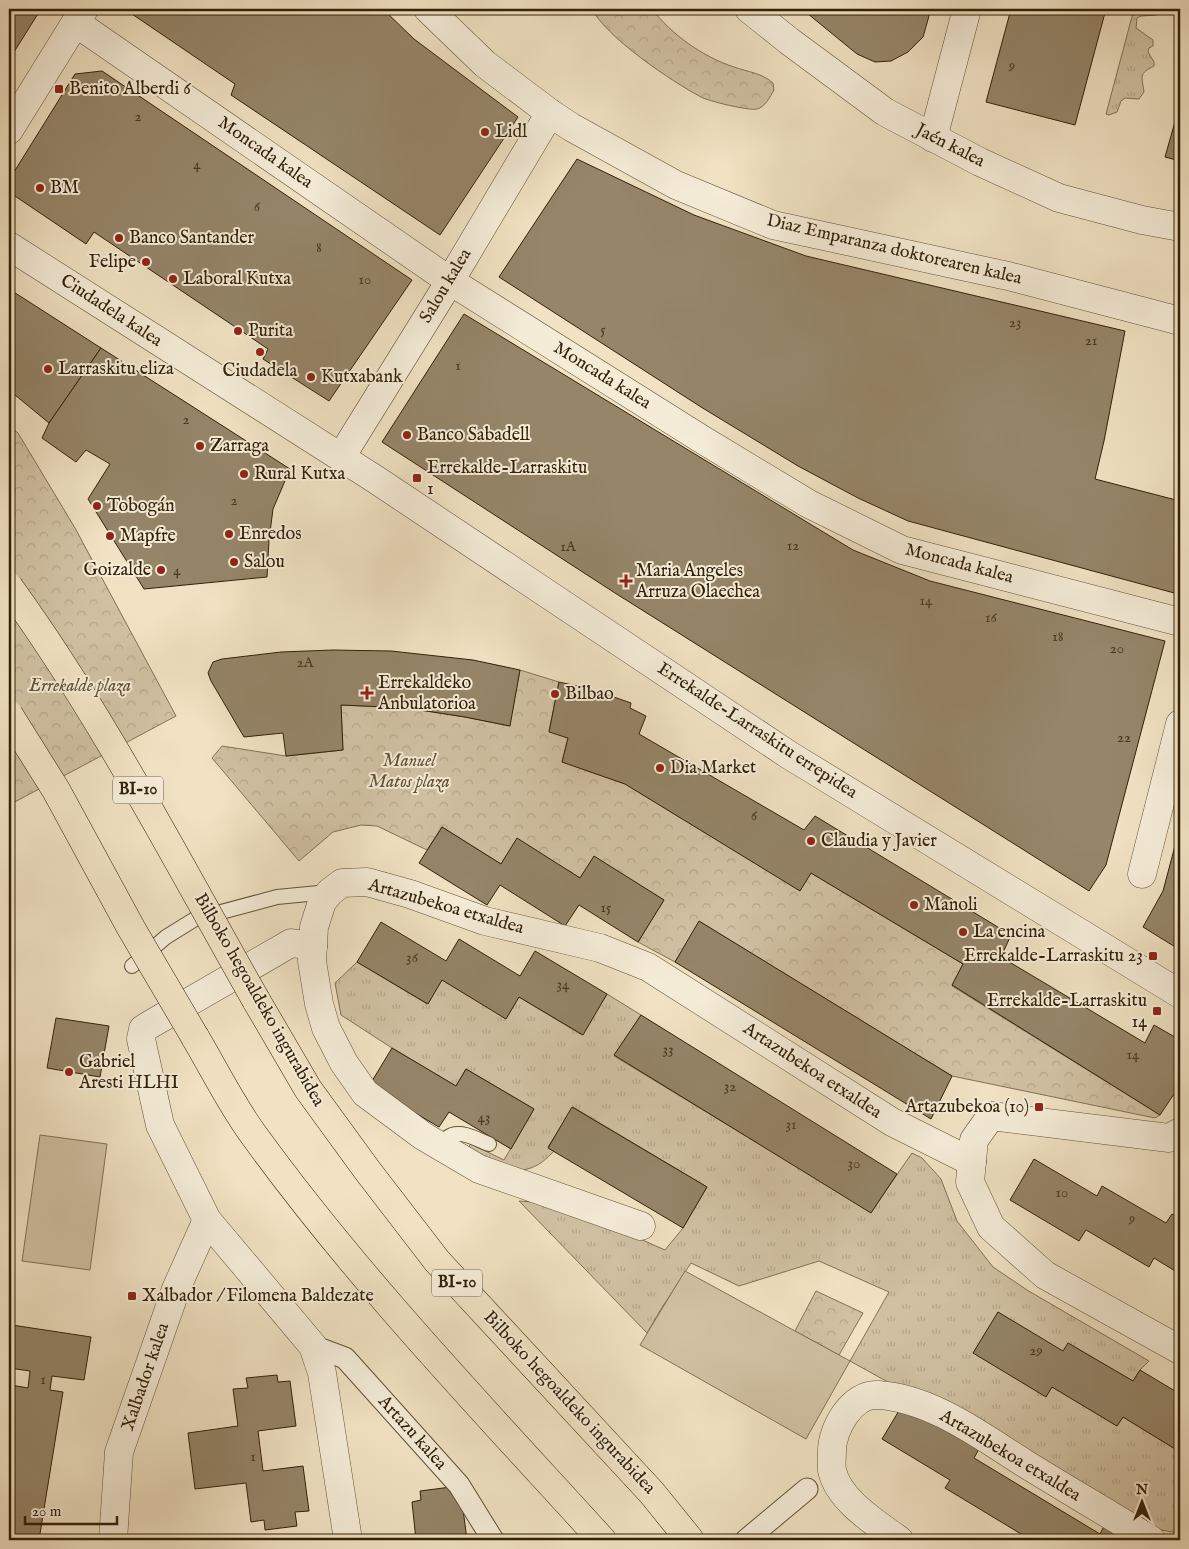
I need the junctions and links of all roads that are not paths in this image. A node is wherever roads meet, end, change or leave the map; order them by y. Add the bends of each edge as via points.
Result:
1 (428, 9) edge
2 (748, 9) edge
3 (967, 9) edge
4 (80, 16) edge
5 (550, 113) junction
6 (9, 130) edge
7 (933, 138) junction
8 (1180, 227) edge
9 (9, 246) edge
10 (450, 281) junction
11 (1180, 321) edge
12 (340, 457) junction
13 (9, 587) edge
14 (1180, 622) edge
15 (9, 715) edge
16 (1180, 724) edge
17 (1142, 874) dead end
18 (330, 892) junction
19 (313, 946) junction
20 (132, 966) dead end
21 (1180, 994) edge
22 (1180, 1132) edge
23 (489, 1144) dead end
24 (438, 1145) junction
25 (972, 1162) junction
26 (207, 1220) junction
27 (641, 1226) dead end
28 (313, 1346) junction
29 (1180, 1350) edge
30 (807, 1489) dead end
31 (113, 1540) edge
32 (348, 1540) edge
33 (493, 1540) edge
34 (602, 1540) edge
35 (690, 1540) edge
36 (746, 1540) edge
37 (898, 1540) edge
38 (1151, 1540) edge

1 - 5 street, Diaz Emparanza doktorearen kalea via 485,64
2 - 7 street, Jaén kalea via 885,112
3 - 7 street
4 - 6 street
4 - 10 street, Moncada kalea
5 - 10 street, Salou kalea
5 - 11 street, Diaz Emparanza doktorearen kalea via 676,185 773,225 1008,276
7 - 8 street, Jaén kalea via 1059,198
9 - 12 street, Ciudadela kalea
10 - 12 street, Salou kalea
10 - 14 street, Moncada kalea via 801,499 902,550
12 - 21 street, Errekalde-Larraskitu errepidea via 789,755
13 - 35 highway, Bilboko hegoaldeko ingurabidea / BI-10, bridge via 107,736 308,1089 437,1261 652,1493
15 - 34 highway, bridge via 56,790 131,928 252,1132 384,1300
16 - 17 street
18 - 19 street via 322,902 314,927
18 - 20 lane via 277,897 195,919 166,937
18 - 25 street, Artazubekoa etxaldea via 342,884 367,882 484,921 600,948 648,967 892,1122
19 - 24 street via 312,961 319,1004 326,1028 344,1063 365,1093
19 - 26 street via 291,943 143,1029 141,1039 160,1124
22 - 25 street via 1170,1138 991,1116 974,1140
23 - 24 lane via 459,1134
24 - 27 street via 478,1168
25 - 29 street via 970,1182 991,1227 1045,1276
26 - 28 street
26 - 31 street, Xalbador kalea via 176,1289 119,1452
28 - 32 street via 322,1373
28 - 33 street, Artazu kalea via 345,1358 459,1485
30 - 36 street
37 - 38 street, Artazubekoa etxaldea via 842,1493 832,1470 832,1442 837,1426 847,1411 862,1399 876,1394 906,1399 949,1417

